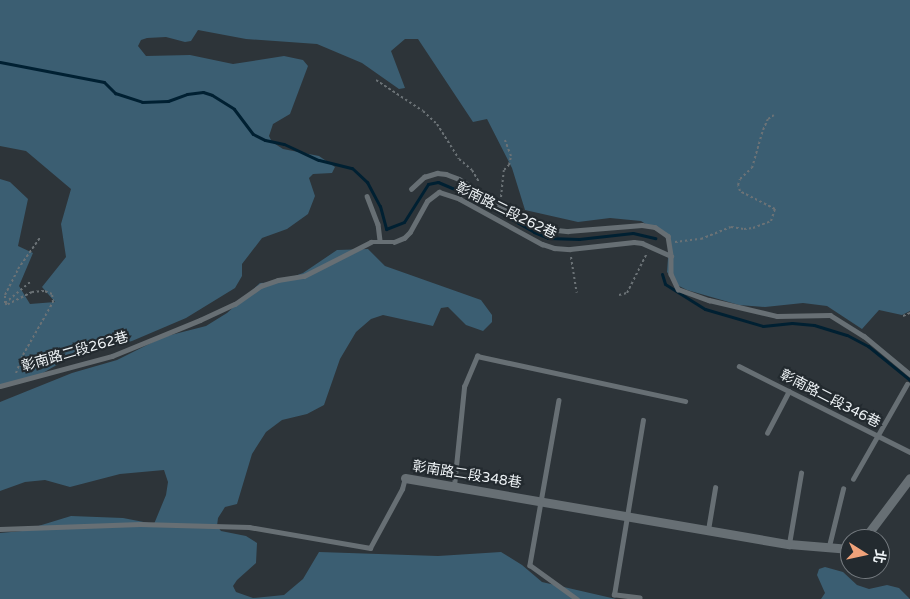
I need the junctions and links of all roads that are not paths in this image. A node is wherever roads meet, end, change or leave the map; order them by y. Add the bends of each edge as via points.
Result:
1 (411, 189) dead end
2 (367, 196) dead end
3 (380, 241) junction
4 (671, 256) junction
5 (739, 366) dead end
6 (910, 374) edge
7 (907, 384) dead end
8 (0, 386) edge
9 (789, 391) junction
10 (559, 400) dead end
11 (685, 401) dead end
12 (644, 420) dead end
13 (767, 433) dead end
14 (877, 436) junction
15 (910, 452) edge
16 (801, 474) dead end
17 (405, 478) joint
18 (910, 478) edge
19 (853, 479) dead end
20 (454, 486) junction
21 (715, 488) dead end
22 (843, 489) dead end
23 (542, 502) junction
24 (628, 516) junction
25 (0, 529) edge
26 (872, 529) edge
27 (708, 530) junction
28 (789, 544) junction
29 (830, 546) junction
30 (840, 547) edge
31 (640, 598) edge
32 (577, 599) edge

1 - 4 lane via 424,177 437,173 458,179 548,229 655,227 668,236
2 - 3 lane via 378,224
3 - 4 lane, 彰南路二段262巷 via 394,242 404,238 427,201 440,192 460,199 542,244 570,249 634,242
3 - 8 lane, 彰南路二段262巷 via 360,247 304,276 261,286 235,304 112,356
4 - 6 lane via 674,283 684,292 776,316 830,316 864,336
5 - 9 lane, 彰南路二段346巷
7 - 14 lane
9 - 13 lane
9 - 14 lane, 彰南路二段346巷
10 - 23 lane
11 - 20 lane via 477,356 464,387
12 - 24 lane
14 - 15 lane, 彰南路二段346巷
14 - 19 lane
16 - 28 lane
17 - 20 street, 彰南路二段348巷
17 - 25 lane, 彰南路二段348巷 via 370,548 249,527 140,524
18 - 26 street
20 - 23 street, 彰南路二段348巷
21 - 27 lane
22 - 29 lane
23 - 24 street, 彰南路二段348巷
23 - 32 lane via 530,565
24 - 27 street, 彰南路二段348巷
24 - 31 lane via 614,594
27 - 28 street, 彰南路二段348巷
28 - 29 street, 彰南路二段348巷
29 - 30 street, 彰南路二段348巷

